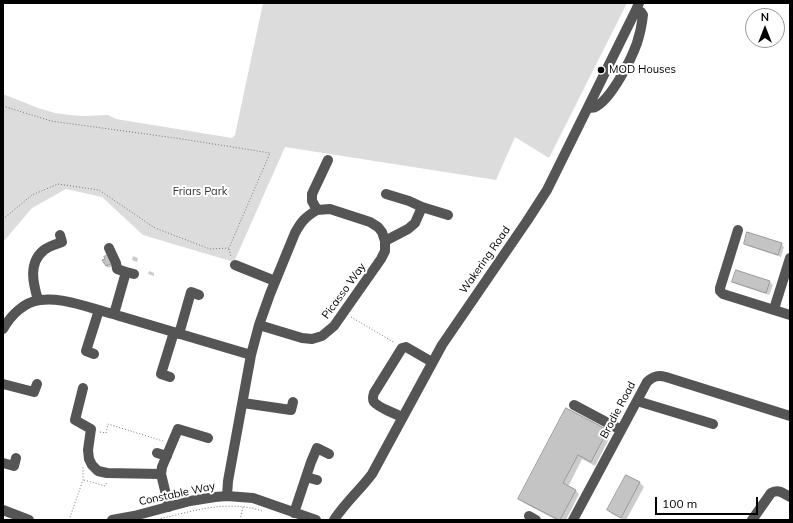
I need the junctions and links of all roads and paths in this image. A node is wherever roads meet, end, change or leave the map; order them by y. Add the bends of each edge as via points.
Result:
1 (638, 6) edge
2 (3, 106) edge
3 (588, 107) junction
4 (329, 166) dead end
5 (386, 194) dead end
6 (423, 207) junction
7 (316, 210) junction
8 (448, 215) dead end
9 (3, 219) edge
10 (738, 230) dead end
11 (385, 241) junction
12 (62, 243) dead end
13 (109, 248) dead end
14 (790, 258) edge
15 (235, 265) dead end
16 (275, 281) junction
17 (191, 292) dead end
18 (38, 300) junction
19 (774, 309) junction
20 (98, 310) junction
21 (343, 313) junction
22 (114, 314) junction
23 (790, 315) edge
24 (259, 325) junction
25 (3, 329) edge
26 (176, 333) junction
27 (400, 346) dead end
28 (86, 351) dead end
29 (251, 355) junction
30 (432, 362) junction
31 (161, 374) dead end
32 (3, 384) edge
33 (83, 388) dead end
34 (34, 393) dead end
35 (637, 401) junction
36 (243, 403) junction
37 (574, 405) dead end
38 (291, 410) dead end
39 (790, 416) edge
40 (403, 417) junction
41 (713, 424) dead end
42 (92, 429) junction
43 (621, 430) junction
44 (208, 438) dead end
45 (171, 445) junction
46 (157, 453) dead end
47 (329, 454) dead end
48 (167, 456) junction
49 (3, 463) edge
50 (14, 466) dead end
51 (84, 466) dead end
52 (109, 473) junction
53 (161, 474) junction
54 (306, 476) junction
55 (83, 480) junction
56 (318, 480) dead end
57 (227, 496) junction
58 (790, 497) edge
59 (244, 506) junction
60 (169, 507) junction
61 (3, 510) edge
62 (267, 512) dead end
63 (294, 513) junction
64 (134, 518) edge
65 (29, 520) edge
66 (70, 520) edge
67 (112, 520) edge
68 (155, 520) edge
69 (240, 520) edge
70 (316, 520) edge
71 (334, 520) edge
72 (574, 520) edge
73 (752, 520) edge

1 - 3 street, Wakering Road
1 - 3 street via 643,15 637,43 631,56 614,88 597,106
2 - 9 path via 51,121 270,154 229,248 210,249 155,228 98,190 58,184 32,195
3 - 30 street, Wakering Road via 547,190 455,324
4 - 7 street via 312,194
5 - 6 street
6 - 8 street
6 - 11 street via 415,223 408,230
7 - 11 street via 330,209 370,222 382,232
7 - 16 street via 300,224
10 - 19 street via 720,291
11 - 21 street, Picasso Way via 385,252 381,259
12 - 18 street via 44,250 38,256 32,280
13 - 22 street via 116,263 126,272
14 - 19 street
15 - 16 street
16 - 24 street
17 - 26 street
18 - 20 street via 63,300
18 - 25 street via 27,304 14,314
19 - 23 street
20 - 22 street
20 - 28 street
21 - 24 street, Picasso Way via 328,332 312,339
21 - 27 path
22 - 26 street
24 - 29 street
26 - 29 street
26 - 31 street
29 - 36 street
30 - 40 street, Wakering Road
30 - 40 street via 406,347 402,348 374,393 376,404
32 - 34 street
33 - 42 street via 75,420
35 - 39 street, Brodie Road via 647,382 655,376 660,376
35 - 41 street
35 - 43 street, Brodie Road
36 - 38 street
36 - 57 street
37 - 43 street
40 - 71 street, Wakering Road via 366,483
42 - 45 path via 106,433 108,424
42 - 52 street via 89,459 98,471
43 - 72 street, Brodie Road
44 - 45 street via 178,430
45 - 48 street
46 - 48 street
47 - 54 street via 317,448
48 - 53 street
49 - 50 street
51 - 55 path
52 - 53 street
52 - 55 path via 105,486
53 - 60 street
54 - 56 street
54 - 63 street
55 - 66 path
57 - 60 street, Constable Way
57 - 63 street, Constable Way via 253,498
58 - 73 street via 780,491 771,493
59 - 62 path
59 - 68 path via 206,508
59 - 69 path
60 - 64 street, Constable Way
61 - 65 street
63 - 70 street, Constable Way
64 - 67 street, Constable Way

